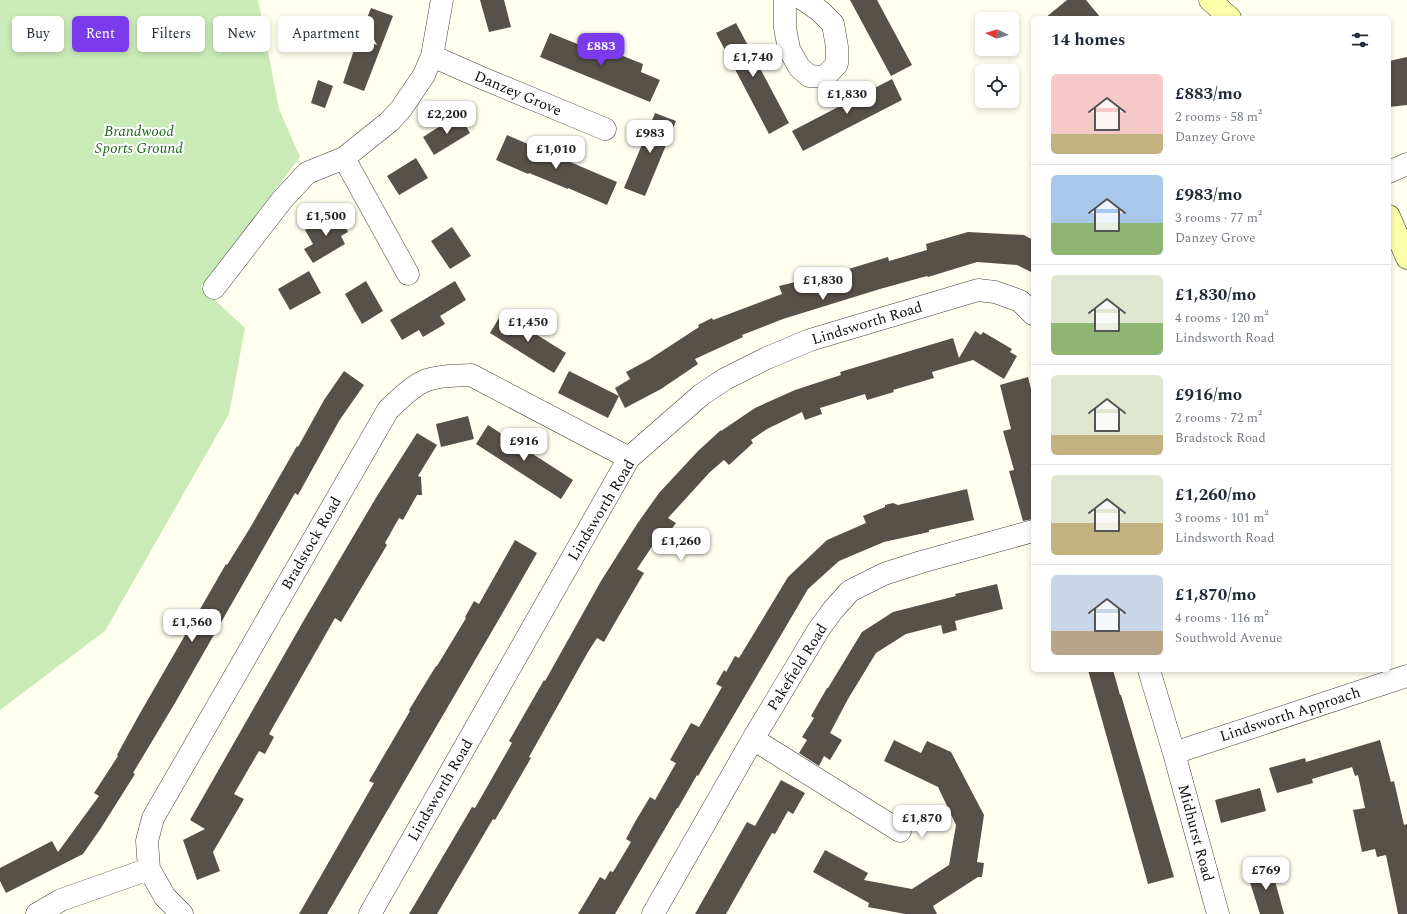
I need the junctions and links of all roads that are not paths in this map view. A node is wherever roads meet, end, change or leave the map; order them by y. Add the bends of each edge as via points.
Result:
1 (442, 0) edge
2 (785, 0) edge
3 (804, 0) edge
4 (1210, 0) edge
5 (1228, 16) edge
6 (432, 56) junction
7 (605, 129) dead end
8 (344, 158) junction
9 (1407, 164) edge
10 (1391, 171) edge
11 (1391, 221) edge
12 (1407, 258) edge
13 (408, 274) dead end
14 (214, 288) dead end
15 (1031, 312) edge
16 (629, 458) junction
17 (1031, 532) edge
18 (1150, 672) edge
19 (1407, 676) edge
20 (753, 739) junction
21 (1174, 752) junction
22 (900, 830) dead end
23 (149, 868) junction
24 (37, 914) edge
25 (182, 914) edge
26 (370, 914) edge
27 (653, 914) edge
28 (1218, 914) edge

1 - 6 street
2 - 3 street via 788,49 799,67 809,76 825,77 836,64 837,47 833,24
4 - 5 street
6 - 7 street, Danzey Grove
6 - 8 street via 424,74 401,109 389,122
8 - 13 street
8 - 14 street via 307,173 282,200
9 - 10 street
11 - 12 street
15 - 16 street, Lindsworth Road via 1020,302 995,292 978,290 810,340 724,379 701,395
16 - 23 street, Bradstock Road via 471,375 426,380 406,394 388,410 153,818 147,840
16 - 26 street, Lindsworth Road
17 - 20 street, Pakefield Road via 884,574 850,591 819,630
18 - 21 street
19 - 21 street, Lindsworth Approach
20 - 22 street
20 - 27 street, Pakefield Road
21 - 28 street, Midhurst Road
23 - 24 street via 61,900
23 - 25 street, Bradstock Road via 165,897

